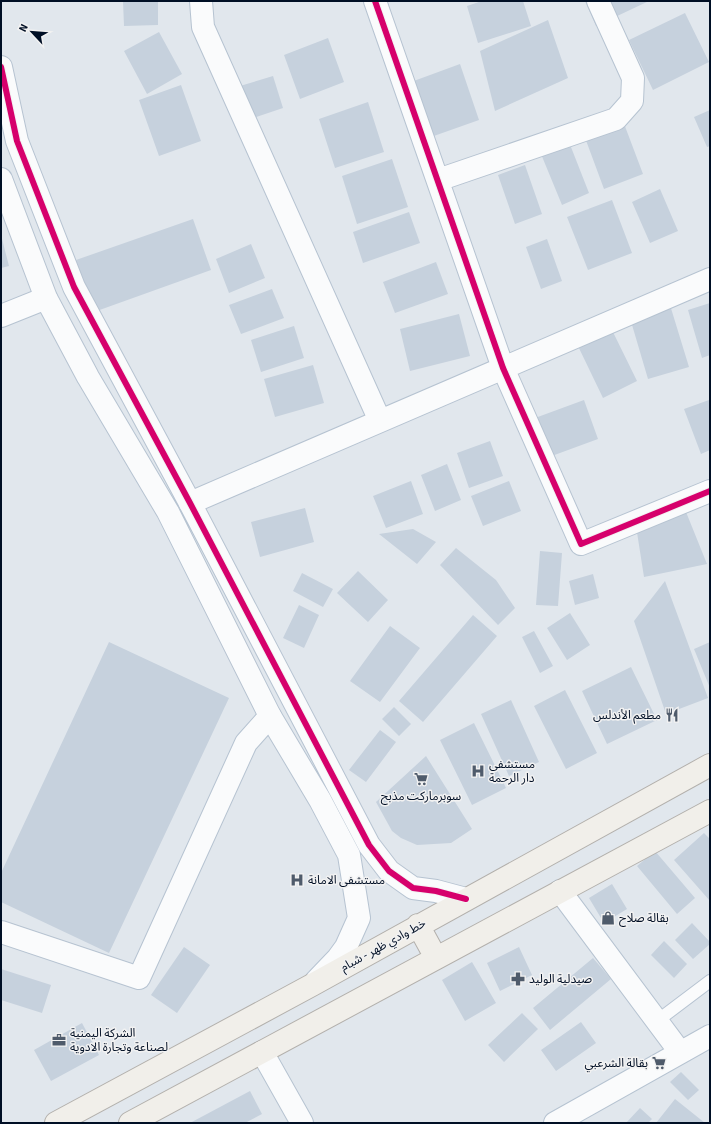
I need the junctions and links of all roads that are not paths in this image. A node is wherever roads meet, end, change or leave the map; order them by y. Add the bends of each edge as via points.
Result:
1 (201, 1) edge
2 (375, 1) edge
3 (598, 1) edge
4 (1, 67) edge
5 (1, 179) edge
6 (438, 180) junction
7 (710, 279) edge
8 (74, 287) junction
9 (46, 298) junction
10 (1, 316) edge
11 (503, 368) junction
12 (380, 421) junction
13 (710, 491) edge
14 (190, 503) junction
15 (168, 512) junction
16 (270, 716) junction
17 (710, 765) edge
18 (710, 811) edge
19 (560, 892) junction
20 (466, 899) junction
21 (418, 925) junction
22 (1, 932) edge
23 (436, 958) junction
24 (710, 981) edge
25 (312, 985) junction
26 (657, 1021) junction
27 (710, 1036) edge
28 (262, 1052) junction
29 (680, 1052) junction
30 (56, 1123) edge
31 (130, 1123) edge
32 (302, 1123) edge
33 (555, 1123) edge

1 - 12 street via 203,27
2 - 6 street
3 - 6 street via 633,78 632,101 616,119
4 - 8 street via 18,141
5 - 9 street
6 - 11 street
7 - 11 street
8 - 9 street
8 - 14 street
9 - 10 street
9 - 15 street via 88,377
11 - 12 street
11 - 13 street via 581,544
12 - 14 street
14 - 15 street
14 - 20 street via 369,845 389,871 412,888
15 - 16 street
16 - 22 street via 246,743 139,978
16 - 25 street via 349,855 357,900 359,918 346,947
17 - 20 main road, خط وادي ظهر - شبام
18 - 19 main road
19 - 23 main road
19 - 26 street
20 - 21 main road, خط وادي ظهر - شبام
21 - 23 main road
21 - 25 main road, خط وادي ظهر - شبام
23 - 28 main road
24 - 26 lane
25 - 30 main road, خط وادي ظهر - شبام
26 - 29 street
27 - 29 street
28 - 31 main road
28 - 32 street
29 - 33 street

